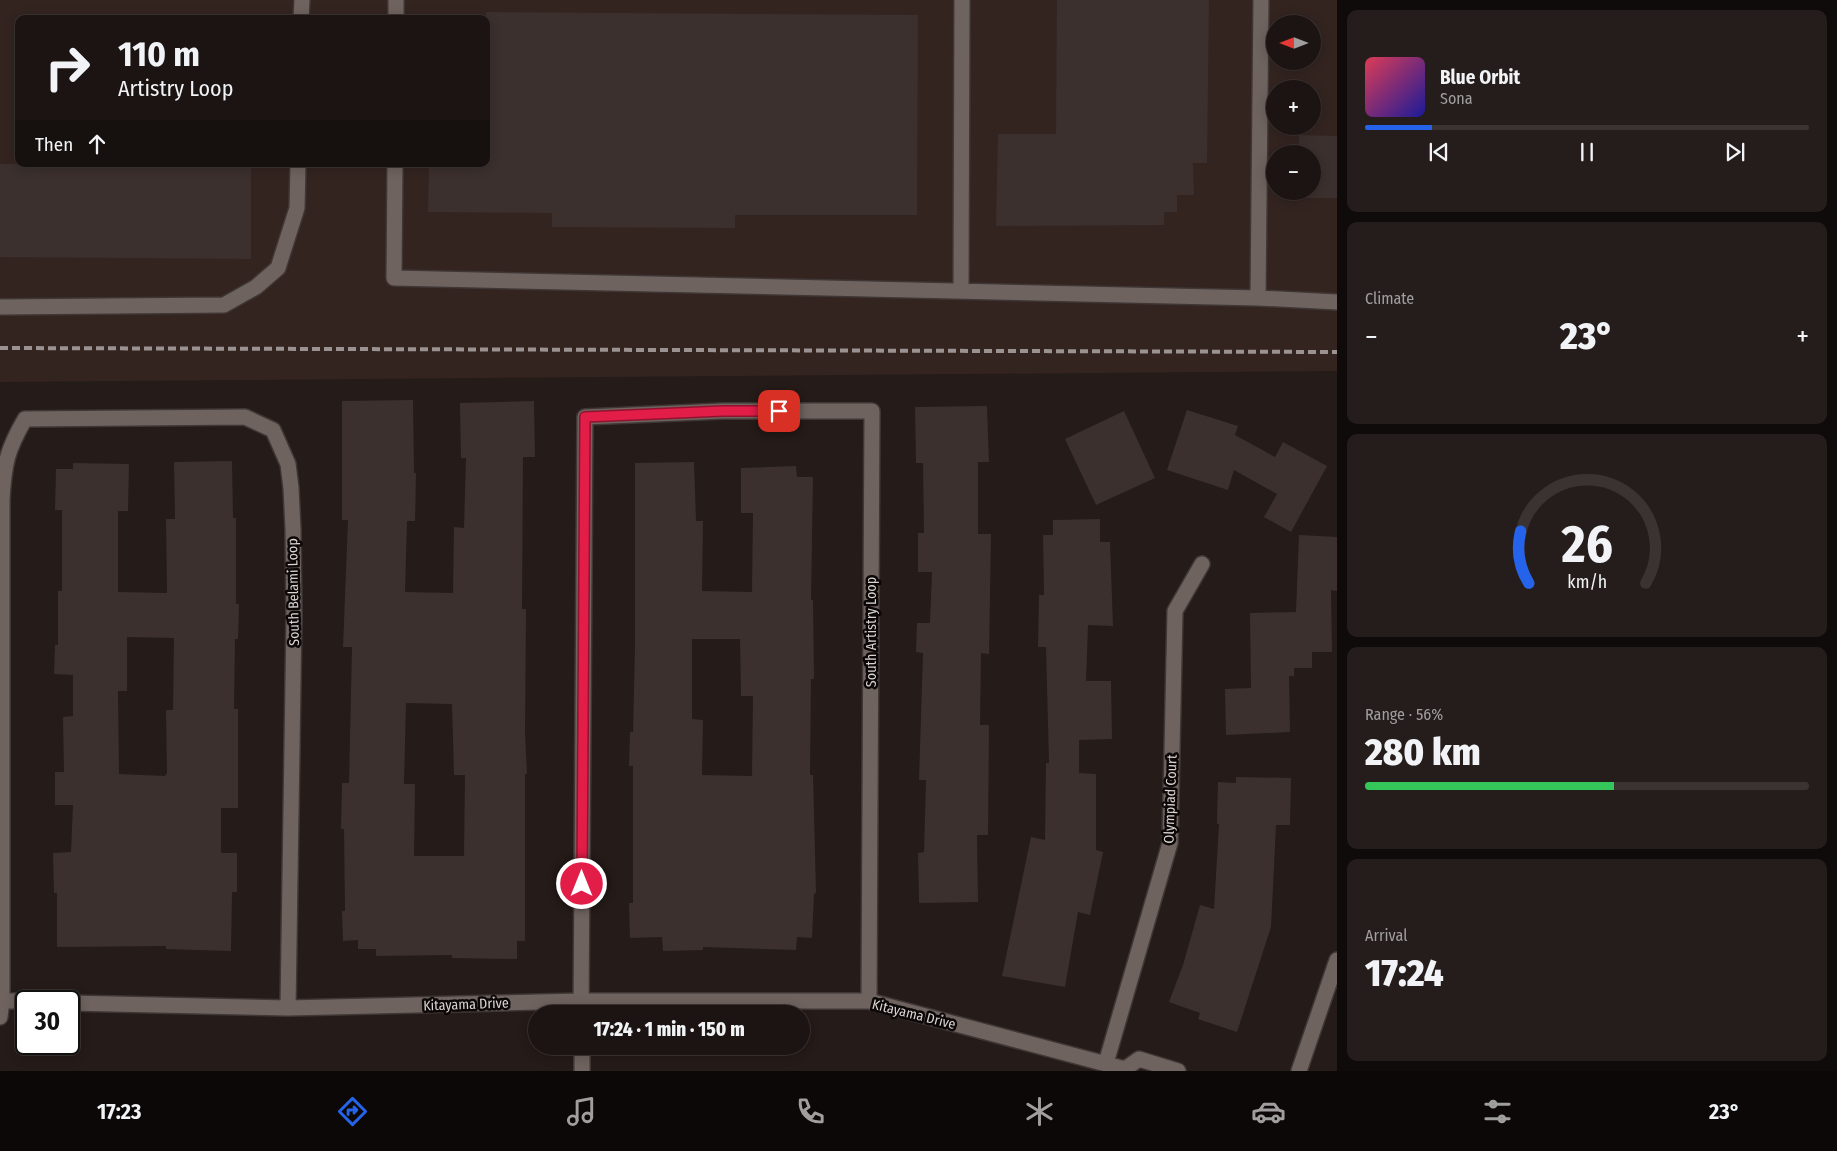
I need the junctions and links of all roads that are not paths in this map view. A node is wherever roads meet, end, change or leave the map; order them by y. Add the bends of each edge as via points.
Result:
1 (302, 0) edge
2 (396, 0) edge
3 (962, 0) edge
4 (1260, 0) edge
5 (301, 15) edge
6 (396, 15) edge
7 (298, 167) edge
8 (395, 167) edge
9 (961, 291) junction
10 (1258, 298) junction
11 (1337, 302) edge
12 (0, 307) edge
13 (1202, 564) dead end
14 (1337, 960) edge
15 (1, 1001) edge
16 (15, 1001) edge
17 (80, 1002) edge
18 (869, 1002) junction
19 (581, 1005) edge
20 (696, 1005) edge
21 (528, 1007) edge
22 (288, 1008) junction
23 (0, 1017) edge
24 (582, 1055) edge
25 (1106, 1063) junction
26 (1125, 1070) edge
27 (582, 1071) edge
28 (1178, 1071) edge
29 (1299, 1071) edge

1 - 5 street
2 - 6 street
3 - 9 street
4 - 10 street
7 - 12 street via 297,208 278,268 256,287 224,305
8 - 9 street via 394,278
9 - 10 street
10 - 11 street
13 - 25 street, Olympiad Court via 1175,611 1170,843
14 - 29 street
15 - 16 street
15 - 22 street, South Belami Loop via 2,500 4,467 10,444 25,419 245,417 273,430 288,464 291,488 294,616
15 - 23 street
17 - 22 street, Kitayama Drive
18 - 19 street, South Artistry Loop via 872,411 723,411 585,417
18 - 20 street, Kitayama Drive
18 - 25 street, Kitayama Drive
21 - 22 street, Kitayama Drive
24 - 27 street
25 - 26 street, Kitayama Drive
26 - 28 street, Kitayama Drive via 1139,1059

